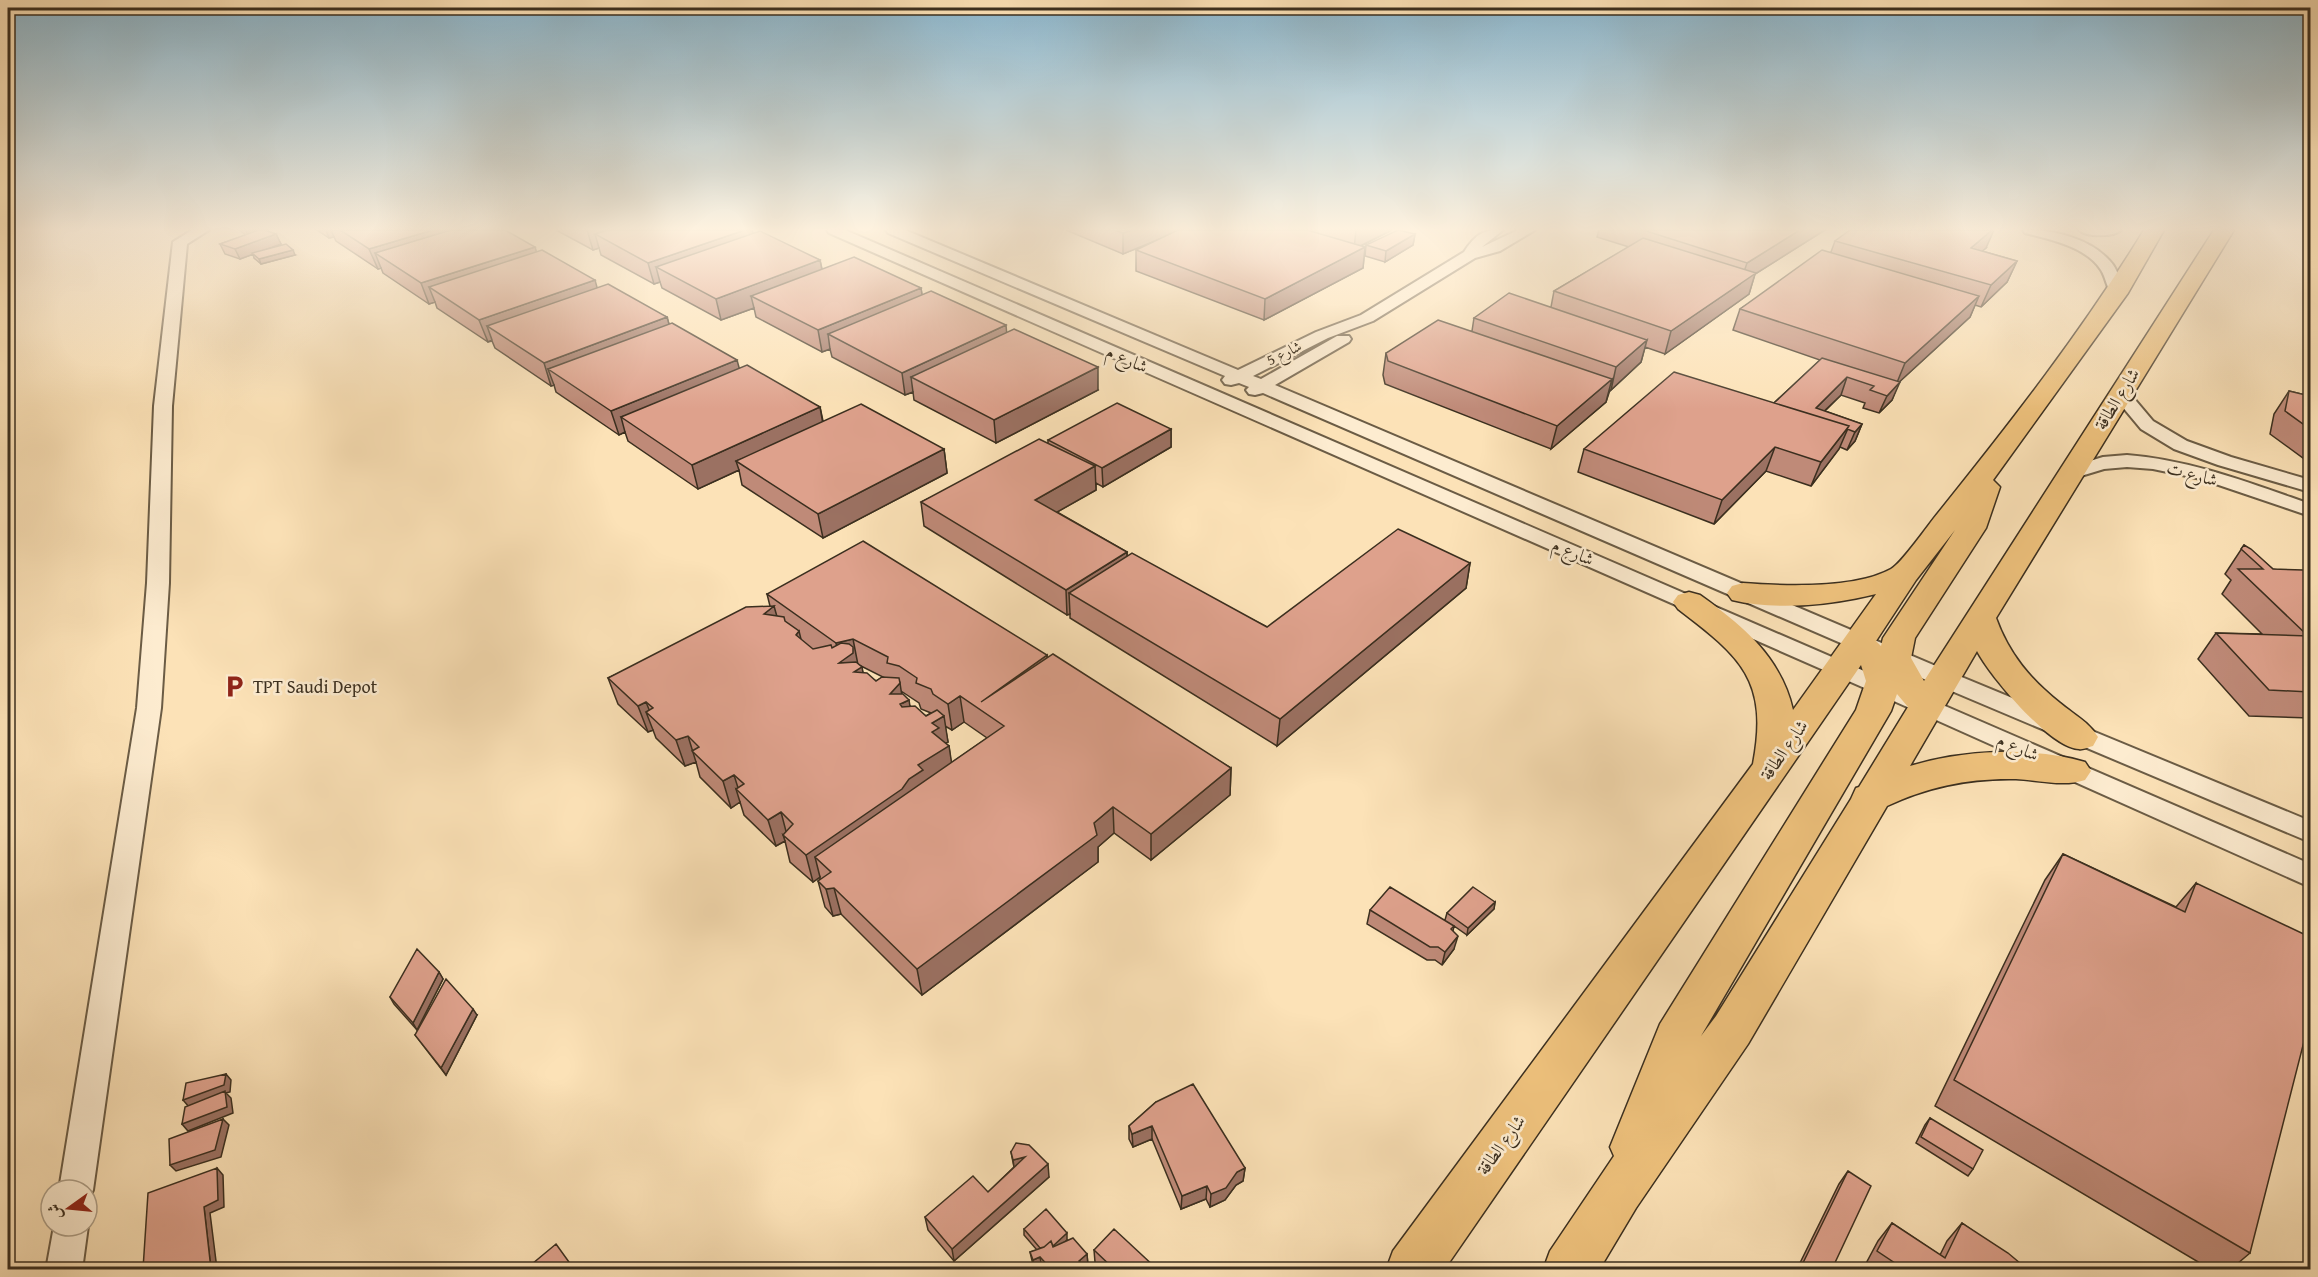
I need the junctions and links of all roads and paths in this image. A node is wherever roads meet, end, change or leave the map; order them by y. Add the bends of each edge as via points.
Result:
1 (175, 290) edge
2 (969, 290) edge
3 (1036, 290) edge
4 (1413, 290) edge
5 (2115, 290) edge
6 (2118, 290) edge
7 (2185, 290) edge
8 (2116, 293) junction
9 (1047, 294) junction
10 (1015, 310) junction
11 (1367, 318) junction
12 (1186, 354) junction
13 (1283, 354) junction
14 (1304, 362) junction
15 (1240, 376) junction
16 (1263, 386) junction
17 (1204, 393) junction
18 (2120, 393) junction
19 (1229, 404) junction
20 (1327, 414) junction
21 (1997, 457) junction
22 (2072, 473) junction
23 (2310, 486) edge
24 (2310, 510) edge
25 (1904, 575) junction
26 (1743, 593) junction
27 (1689, 602) junction
28 (1980, 618) junction
29 (1850, 656) junction
30 (1889, 672) junction
31 (1935, 692) junction
32 (2076, 754) junction
33 (1771, 768) junction
34 (1869, 798) junction
35 (2310, 832) edge
36 (2310, 876) edge
37 (78, 1178) edge
38 (1618, 1191) junction
39 (69, 1238) edge
40 (64, 1269) edge
41 (1412, 1269) edge
42 (1569, 1269) edge

1 - 37 street via 163,406 158,583 149,708
2 - 10 street, شارع م
3 - 9 street, شارع م
4 - 11 street, شارع 5
5 - 8 street
6 - 8 main road, شارع الطاقة
7 - 18 main road, شارع الطاقة
8 - 21 main road, شارع الطاقة
9 - 10 street
9 - 12 street, شارع م
10 - 17 street, شارع م
11 - 13 street, شارع 5
11 - 14 street, شارع 5 via 1348,336
12 - 13 street via 1235,358
12 - 15 street, شارع م
13 - 15 street, شارع 5
14 - 16 street, شارع 5
14 - 20 street via 1304,385
15 - 16 street, شارع م
15 - 17 street, شارع 5
16 - 19 street, شارع 5
16 - 20 street, شارع م
17 - 19 street, شارع م
18 - 22 main road, شارع الطاقة
18 - 23 street, شارع ت via 2148,426 2173,441
19 - 27 street, شارع م
20 - 26 street, شارع م
21 - 25 main road, شارع الطاقة
21 - 30 main road via 1971,528 1899,638
22 - 24 street, شارع ت via 2104,463 2152,464 2183,469
22 - 28 main road, شارع الطاقة
25 - 26 main road via 1833,593
25 - 29 main road, شارع الطاقة
26 - 29 street, شارع م
27 - 29 street, شارع م
27 - 33 main road via 1724,627 1767,682 1776,711
28 - 31 main road, شارع الطاقة
28 - 32 main road via 1985,640 1998,663 2046,712
29 - 30 main road via 1876,661 1883,675
29 - 33 main road, شارع الطاقة
30 - 31 main road via 1909,686
30 - 38 main road via 1873,711 1676,1038
31 - 32 street, شارع م
31 - 32 street, شارع م
31 - 34 main road, شارع الطاقة
32 - 34 main road via 2023,765 1937,771 1900,782
32 - 35 street, شارع م
32 - 36 street, شارع م
33 - 41 main road, شارع الطاقة
34 - 38 main road, شارع الطاقة via 1732,1030
38 - 42 main road, شارع الطاقة
39 - 40 street

